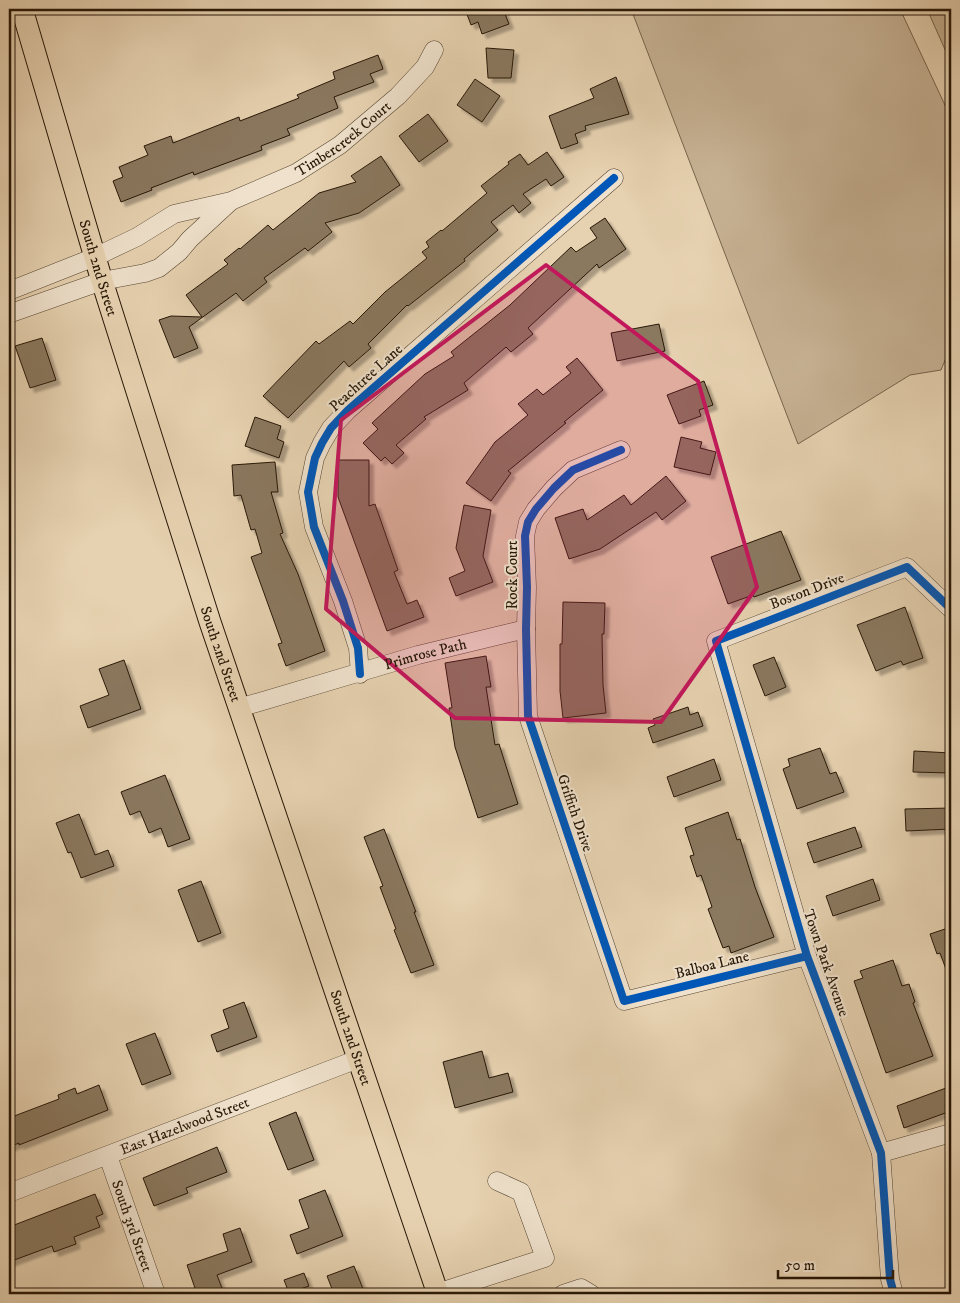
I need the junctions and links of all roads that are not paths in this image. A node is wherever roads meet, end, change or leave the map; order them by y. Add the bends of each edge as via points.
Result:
1 (22, 9) edge
2 (434, 50) dead end
3 (614, 178) dead end
4 (231, 201) junction
5 (95, 257) junction
6 (102, 281) junction
7 (9, 291) edge
8 (9, 312) edge
9 (621, 450) dead end
10 (951, 609) edge
11 (526, 629) junction
12 (716, 641) joint
13 (360, 674) junction
14 (239, 708) junction
15 (807, 956) junction
16 (624, 1001) joint
17 (358, 1059) junction
18 (951, 1133) edge
19 (881, 1153) junction
20 (108, 1156) junction
21 (497, 1181) dead end
22 (9, 1193) edge
23 (437, 1293) edge
24 (156, 1294) edge
25 (564, 1294) edge
26 (591, 1294) edge
27 (894, 1294) edge

1 - 5 main road, South 2nd Street
2 - 4 street, Timbercreek Court via 425,67 398,96 340,145 296,173
3 - 13 street, Peachtree Lane via 348,410 322,442 308,492 310,510 358,648
4 - 5 street, Timbercreek Court via 174,214
4 - 6 street, Timbercreek Court via 159,268
5 - 6 main road, South 2nd Street
5 - 7 street, Timbercreek Court
6 - 8 street, Timbercreek Court
6 - 14 main road, South 2nd Street
9 - 11 street, Rock Court via 574,470 554,488 528,522 525,536
10 - 12 street, Boston Drive via 907,568
11 - 13 street, Primrose Path via 452,646
11 - 16 street, Griffith Drive via 528,716
12 - 15 street, Town Park Avenue
13 - 14 street, Primrose Path
14 - 17 main road, South 2nd Street
15 - 16 street, Balboa Lane
15 - 19 street, Town Park Avenue
17 - 20 street, East Hazelwood Street
17 - 23 main road, South 2nd Street
18 - 19 street
19 - 27 street, Town Park Avenue via 890,1279
20 - 22 street, East Hazelwood Street
20 - 24 street, South 3rd Street
21 - 23 street via 521,1192 545,1258
25 - 26 street via 581,1288

